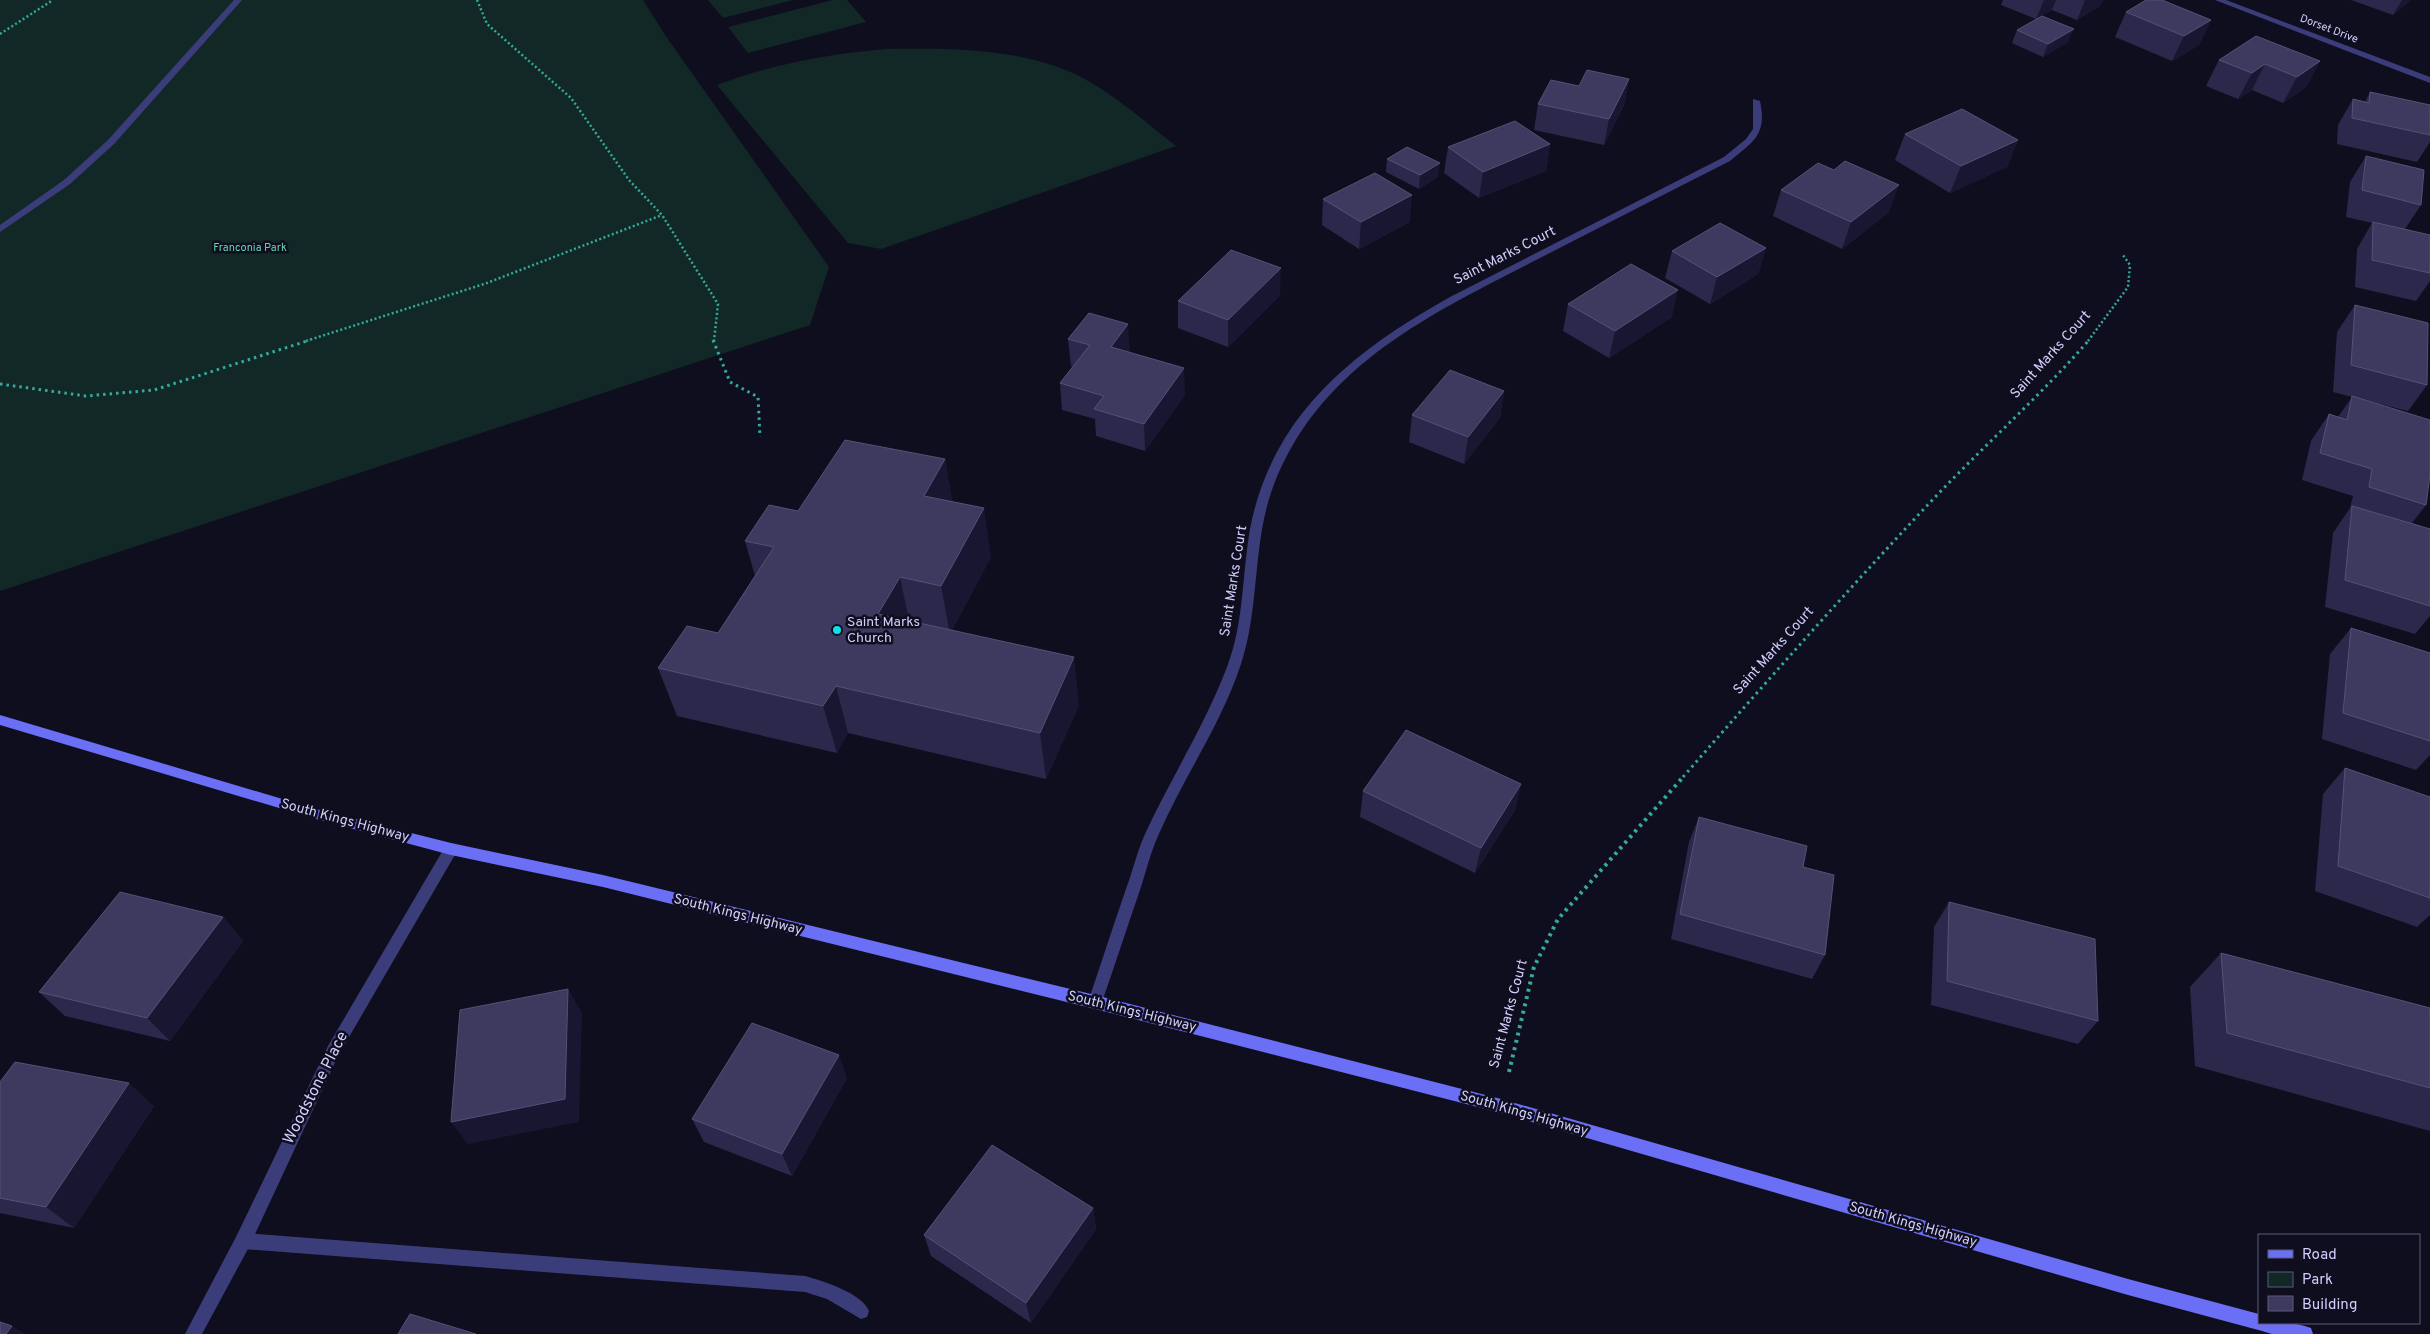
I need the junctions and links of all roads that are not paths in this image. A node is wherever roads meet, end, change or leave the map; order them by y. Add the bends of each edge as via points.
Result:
1 (238, 0) edge
2 (2219, 0) edge
3 (2430, 80) edge
4 (1756, 101) dead end
5 (0, 229) edge
6 (0, 720) edge
7 (451, 849) junction
8 (1096, 1002) junction
9 (243, 1240) junction
10 (861, 1311) dead end
11 (2258, 1321) edge
12 (2268, 1324) edge
13 (194, 1334) edge
14 (2305, 1334) edge

1 - 5 street via 111,142 67,182
2 - 3 street, Dorset Drive
4 - 8 street, Saint Marks Court via 1761,120 1756,134 1727,159 1418,317 1365,353 1325,392 1293,434 1268,485 1254,535 1247,610 1235,662 1214,715 1150,839
6 - 7 main road, South Kings Highway via 316,814
7 - 8 main road, South Kings Highway via 603,881
7 - 9 street, Woodstone Place via 333,1051
8 - 11 main road, South Kings Highway via 1501,1106 2128,1288
9 - 10 street via 805,1284 830,1292
9 - 13 street, Woodstone Place
12 - 14 main road, South Kings Highway

